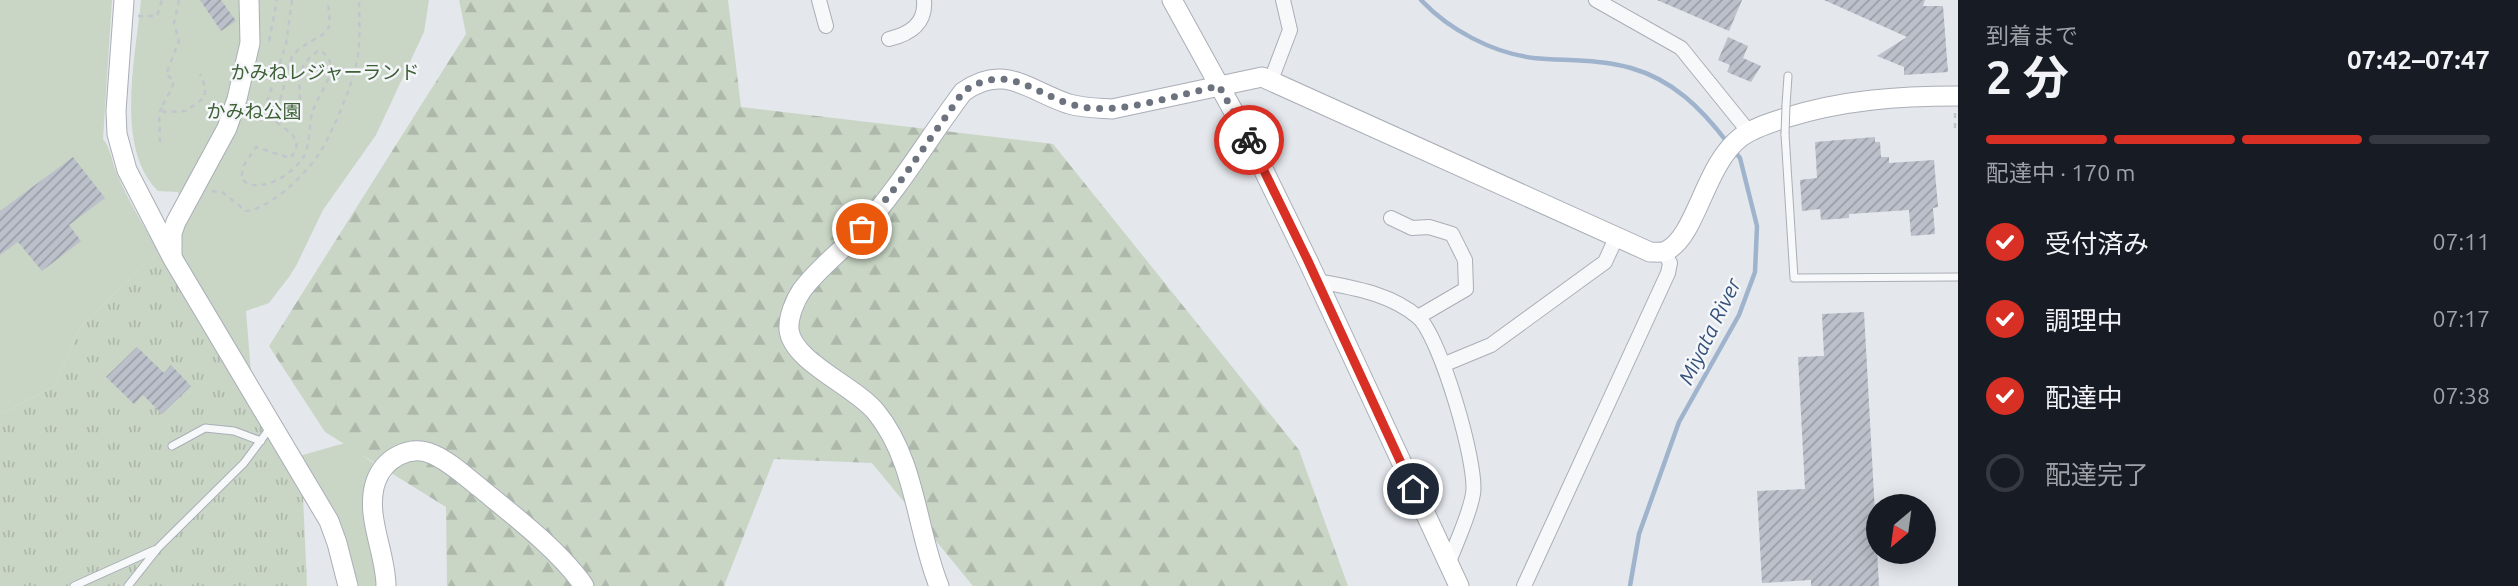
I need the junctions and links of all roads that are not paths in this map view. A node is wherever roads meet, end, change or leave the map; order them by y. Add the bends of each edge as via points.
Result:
1 (249, 0) edge
2 (819, 0) edge
3 (924, 0) edge
4 (1172, 0) edge
5 (1283, 0) edge
6 (1596, 0) edge
7 (124, 8) edge
8 (826, 26) dead end
9 (889, 39) dead end
10 (1788, 76) dead end
11 (1271, 80) junction
12 (1219, 86) junction
13 (1957, 104) edge
14 (1745, 135) junction
15 (139, 195) junction
16 (186, 202) junction
17 (1391, 218) dead end
18 (1616, 238) junction
19 (1664, 252) junction
20 (173, 260) junction
21 (1958, 277) edge
22 (1318, 281) junction
23 (1418, 317) junction
24 (1445, 364) junction
25 (267, 434) junction
26 (172, 446) dead end
27 (158, 548) junction
28 (1448, 565) junction
29 (74, 586) edge
30 (128, 586) edge
31 (348, 586) edge
32 (386, 586) edge
33 (584, 586) edge
34 (939, 586) edge
35 (1459, 586) edge
36 (1524, 586) edge

1 - 16 street via 250,43 237,99 227,128
2 - 8 street
3 - 9 street via 914,30
4 - 12 street
5 - 11 street via 1290,30
6 - 14 street via 1681,48
7 - 15 street via 117,134
10 - 21 lane, bridge via 1785,134 1794,278
11 - 12 street via 1250,78
11 - 18 street
12 - 22 street
12 - 34 street via 1112,108 1089,108 1002,78 977,82 963,92 862,229 802,291 791,312 789,331 798,351 859,396 888,428 901,452
13 - 14 street via 1876,98 1839,103 1771,122
14 - 19 street via 1723,155 1686,230
15 - 16 street via 160,208 172,209
15 - 20 street
16 - 20 street via 172,233
17 - 23 street via 1412,228 1429,227 1452,234 1465,260 1466,289
18 - 19 street via 1650,252
18 - 24 street via 1605,262 1491,345
19 - 36 street via 1670,263 1668,273
20 - 25 street
22 - 23 street via 1376,293
22 - 28 street
23 - 24 street
24 - 28 street via 1474,469 1473,494
25 - 26 lane via 205,428
25 - 27 lane
25 - 31 street via 329,521
27 - 29 lane
27 - 30 lane
28 - 35 street
32 - 33 street via 372,501 382,469 396,456 410,452 430,453 463,474 529,529

